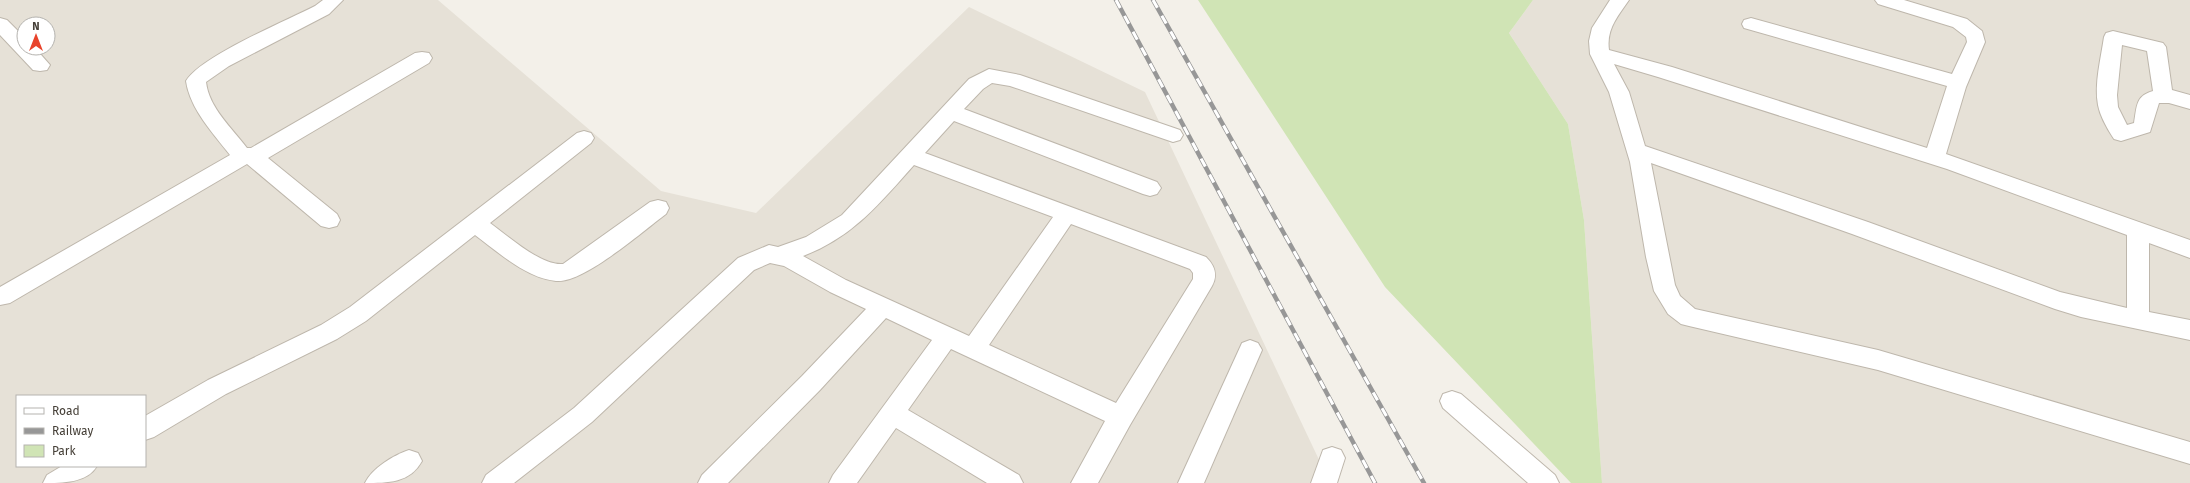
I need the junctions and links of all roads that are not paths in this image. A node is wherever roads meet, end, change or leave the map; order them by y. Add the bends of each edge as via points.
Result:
1 (334, 0) edge
2 (1620, 0) edge
3 (1884, 0) edge
4 (1923, 6) edge
5 (1751, 24) dead end
6 (1, 25) edge
7 (16, 40) edge
8 (1600, 54) junction
9 (32, 56) edge
10 (422, 58) dead end
11 (40, 65) dead end
12 (1958, 82) junction
13 (2163, 95) junction
14 (2190, 102) edge
15 (951, 112) junction
16 (1173, 135) dead end
17 (584, 138) dead end
18 (1636, 150) junction
19 (248, 156) junction
20 (911, 156) junction
21 (1934, 158) junction
22 (1150, 188) dead end
23 (658, 208) dead end
24 (1067, 214) junction
25 (329, 220) dead end
26 (475, 223) junction
27 (2138, 230) junction
28 (2190, 249) edge
29 (781, 255) junction
30 (2, 297) dead end
31 (882, 306) junction
32 (2137, 320) junction
33 (2190, 330) edge
34 (947, 337) junction
35 (973, 349) junction
36 (1250, 350) dead end
37 (1452, 402) dead end
38 (893, 414) junction
39 (1121, 417) junction
40 (146, 428) edge
41 (2190, 453) edge
42 (1332, 458) dead end
43 (409, 461) dead end
44 (82, 467) edge
45 (56, 483) edge
46 (378, 483) edge
47 (495, 483) edge
48 (711, 483) edge
49 (842, 483) edge
50 (1010, 483) edge
51 (1084, 483) edge
52 (1191, 483) edge
53 (1324, 483) edge
54 (1546, 483) edge

1 - 19 street via 322,10 222,61 203,73 196,81 195,89 204,103 240,153
2 - 8 street via 1606,17 1600,32
3 - 4 street
4 - 12 street via 1960,23 1975,36 1976,42
5 - 12 street
6 - 7 street
8 - 18 street via 1619,94
8 - 21 street via 1665,72
9 - 11 street
10 - 19 street
12 - 21 street
13 - 13 street via 2156,47 2113,37 2107,95 2108,107 2121,134 2143,127 2148,100 2153,96
13 - 14 street
15 - 16 street via 982,79 999,76
15 - 20 street
15 - 22 street
17 - 26 street
18 - 32 street via 1860,228 2037,294 2081,308
18 - 41 street via 1660,270 1669,300 1676,310 1689,316 1878,360
19 - 25 street
19 - 30 street
20 - 24 street
20 - 29 street via 859,212 837,231 815,244
21 - 27 street
23 - 26 street via 568,272 552,272 538,267
24 - 35 street
24 - 39 street via 1198,263 1206,274
26 - 40 street via 358,314 329,332 217,387
27 - 28 street
27 - 32 street
29 - 31 street
29 - 47 street via 769,254 746,264 583,415
31 - 34 street
31 - 48 street via 805,389
32 - 33 street
34 - 35 street
34 - 38 street
35 - 39 street
36 - 52 street
37 - 54 street
38 - 49 street
38 - 50 street
39 - 51 street
42 - 53 street
43 - 46 street
44 - 45 street

